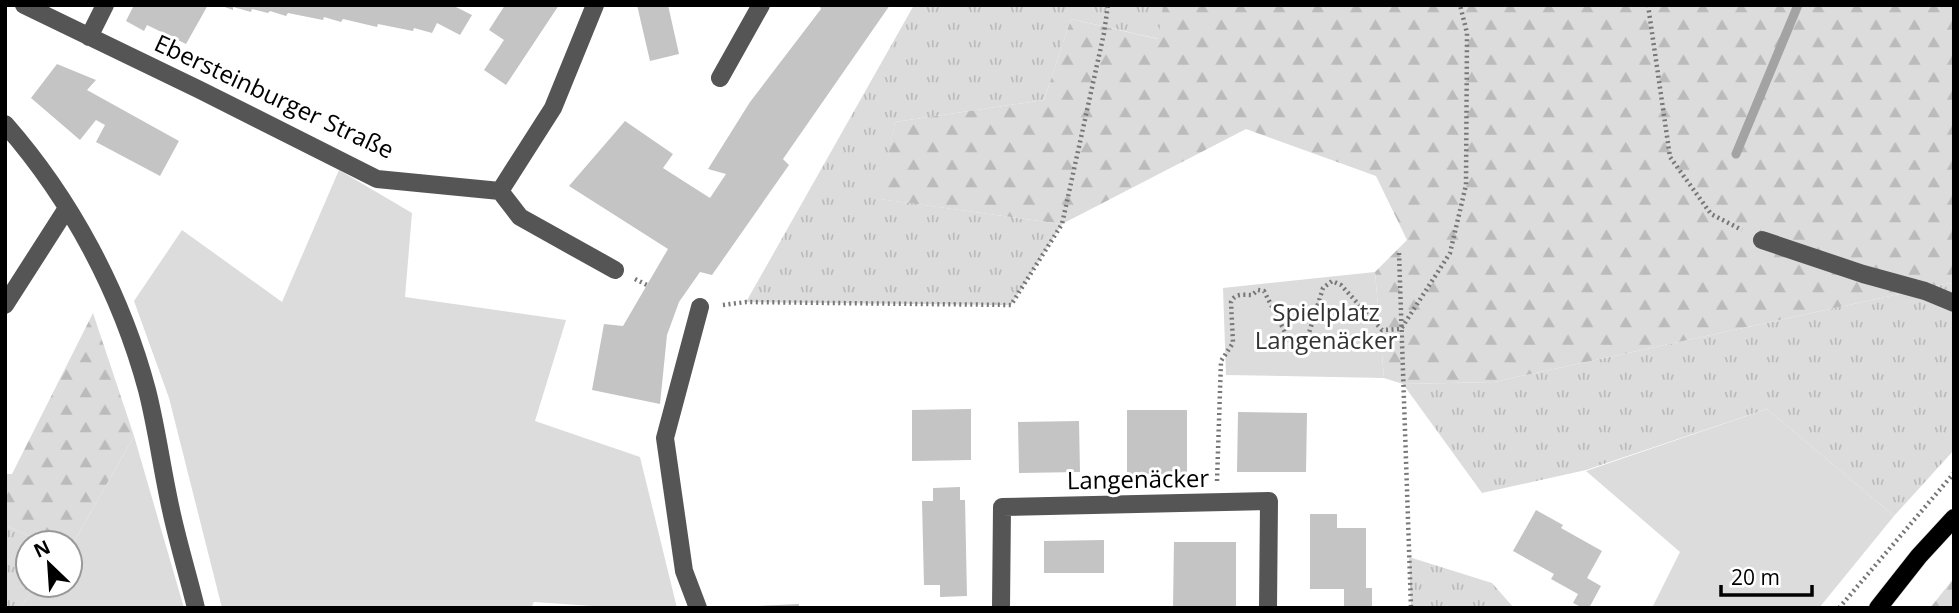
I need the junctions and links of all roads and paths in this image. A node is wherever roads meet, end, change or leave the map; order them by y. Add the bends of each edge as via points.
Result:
1 (24, 5) edge
2 (105, 5) edge
3 (595, 5) edge
4 (761, 5) edge
5 (1108, 5) edge
6 (1460, 5) edge
7 (1648, 5) edge
8 (89, 37) junction
9 (720, 78) dead end
10 (5, 124) edge
11 (500, 191) junction
12 (67, 208) junction
13 (1762, 240) joint
14 (1399, 253) dead end
15 (615, 270) dead end
16 (1954, 303) edge
17 (5, 305) edge
18 (699, 307) joint
19 (1401, 329) junction
20 (1954, 473) edge
21 (1216, 502) junction
22 (1954, 518) edge
23 (196, 608) edge
24 (698, 608) edge
25 (1001, 608) edge
26 (1268, 608) edge
27 (1411, 608) edge
28 (1839, 608) edge
29 (1878, 608) edge

1 - 8 street, Ebersteinburger Straße
2 - 8 street
3 - 11 street via 553,108
4 - 9 street
5 - 18 path via 1062,224 1011,305 746,302
6 - 19 path via 1467,33 1466,185 1450,253
7 - 13 path via 1670,157 1711,214
8 - 11 street, Ebersteinburger Straße via 377,179
10 - 12 street
11 - 15 street via 520,217
12 - 17 street
12 - 23 street via 113,291 146,389
13 - 16 street
14 - 19 path
18 - 24 street via 665,438 684,571
19 - 21 path via 1382,330 1332,281 1323,288 1308,336 1299,348 1290,342 1264,291 1233,297 1233,343 1221,361
19 - 27 path
20 - 28 path
21 - 25 street, Langenäcker via 1002,507
21 - 26 street, Langenäcker via 1269,501
22 - 29 main road

